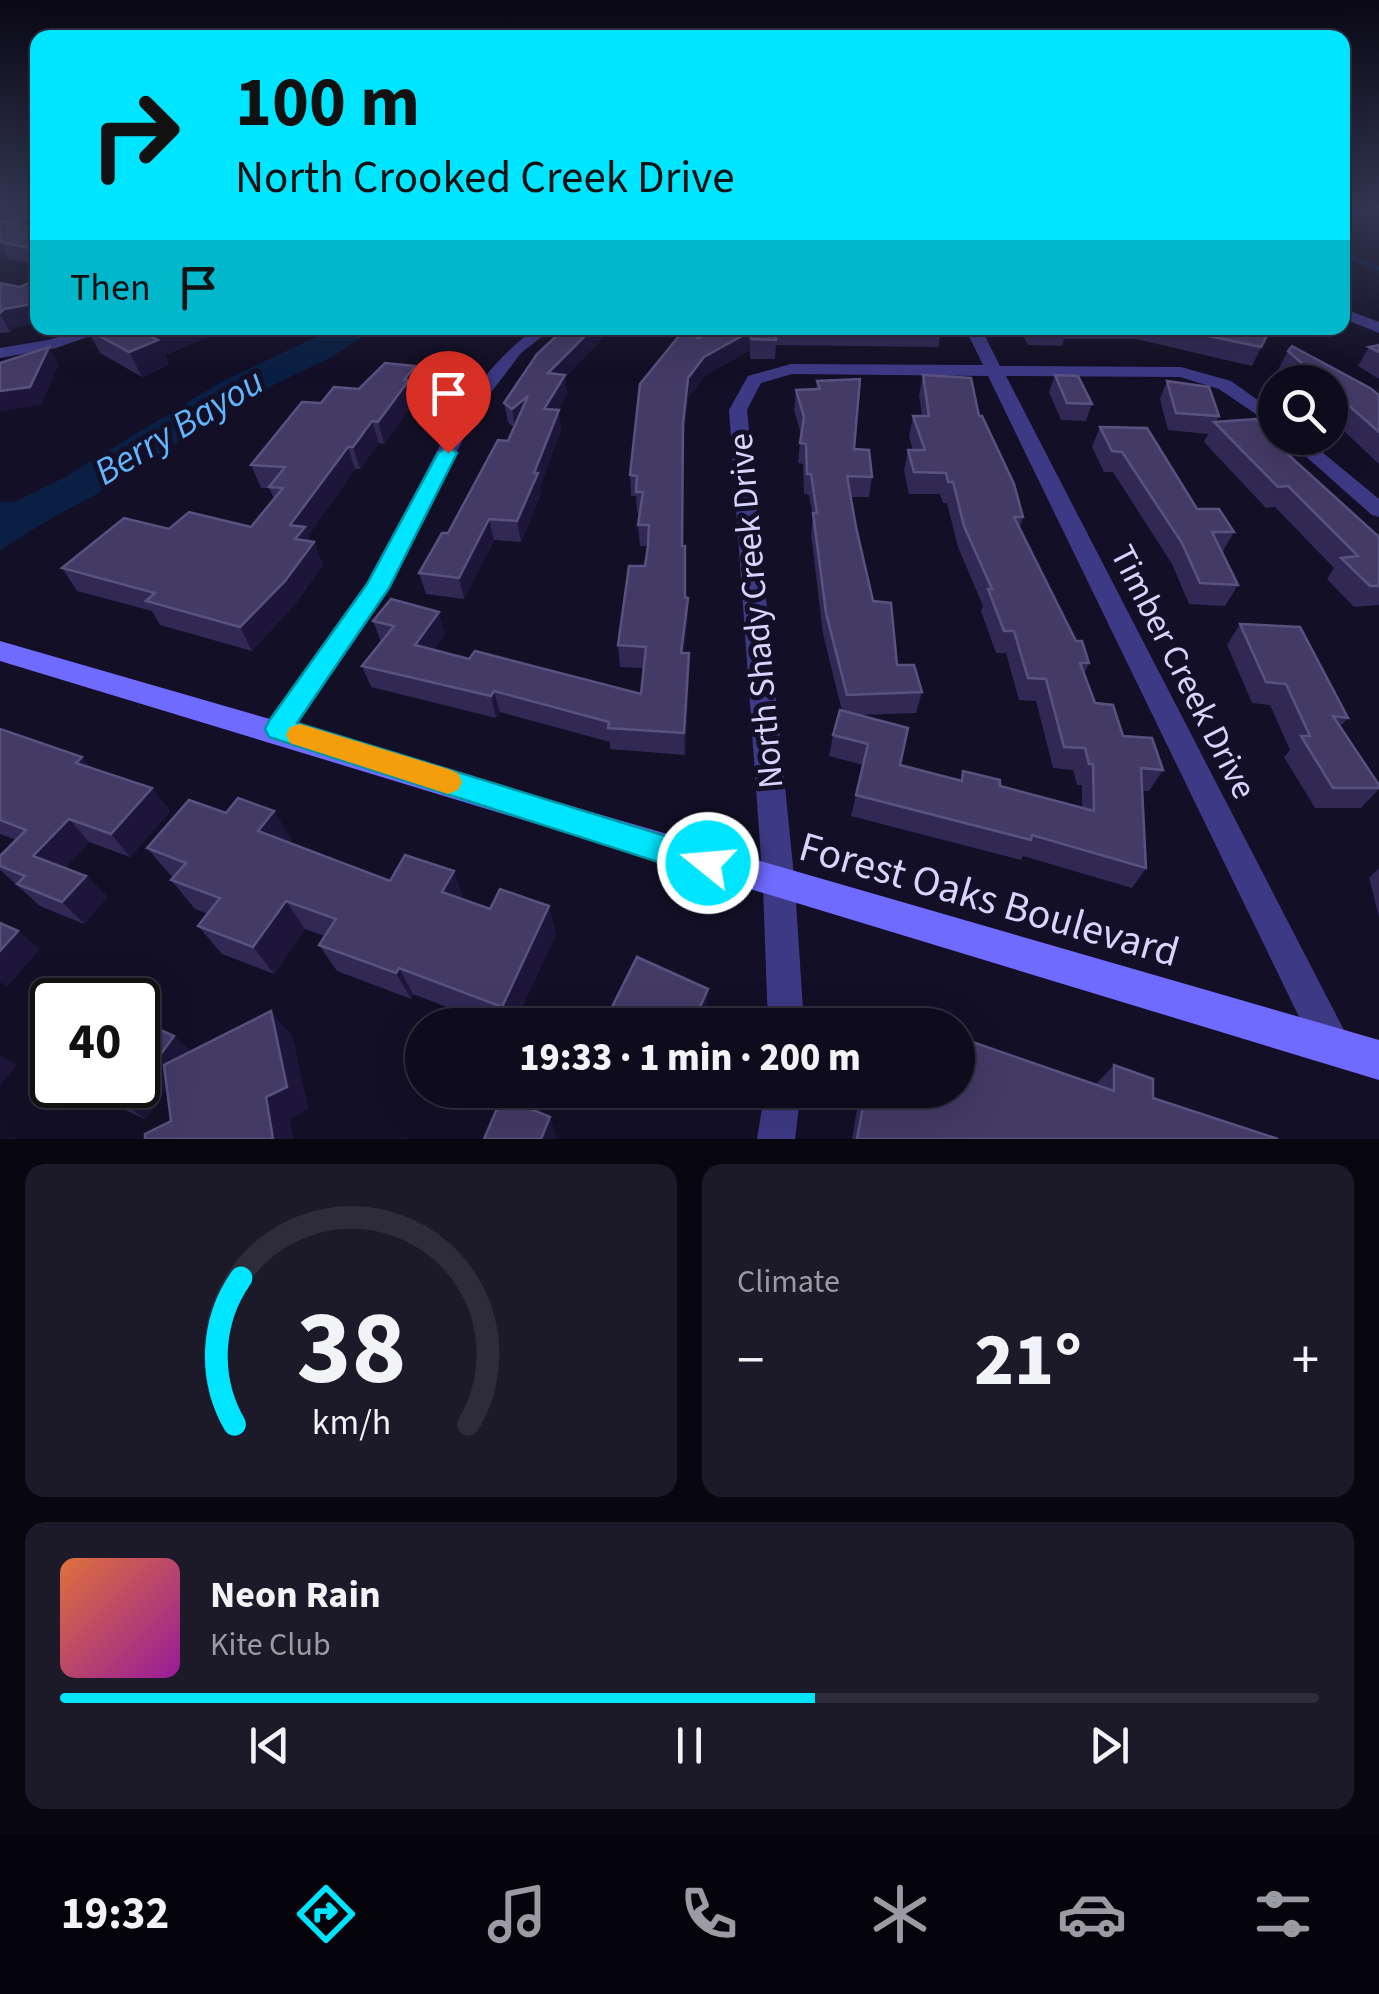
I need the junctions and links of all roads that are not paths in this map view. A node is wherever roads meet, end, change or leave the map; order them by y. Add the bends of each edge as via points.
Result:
1 (1350, 315) edge
2 (1379, 328) edge
3 (82, 335) edge
4 (532, 335) edge
5 (976, 335) edge
6 (0, 353) edge
7 (992, 369) junction
8 (1258, 409) edge
9 (1314, 455) edge
10 (1379, 510) edge
11 (0, 651) edge
12 (279, 729) junction
13 (779, 886) junction
14 (785, 1008) edge
15 (1333, 1047) junction
16 (1379, 1060) edge
17 (780, 1108) edge
18 (776, 1139) edge

1 - 2 street
3 - 6 street
4 - 12 street via 483,385 377,588
5 - 7 street, Timber Creek Drive
7 - 8 street, North Shady Creek Drive via 1181,372 1225,385
7 - 13 street, North Shady Creek Drive via 791,369 754,380 738,410
7 - 15 street, Timber Creek Drive
9 - 10 street
11 - 12 street, Forest Oaks Boulevard
12 - 13 street, Forest Oaks Boulevard
13 - 14 street, North Shady Creek Drive
13 - 15 street, Forest Oaks Boulevard
15 - 16 street, Forest Oaks Boulevard
17 - 18 street

